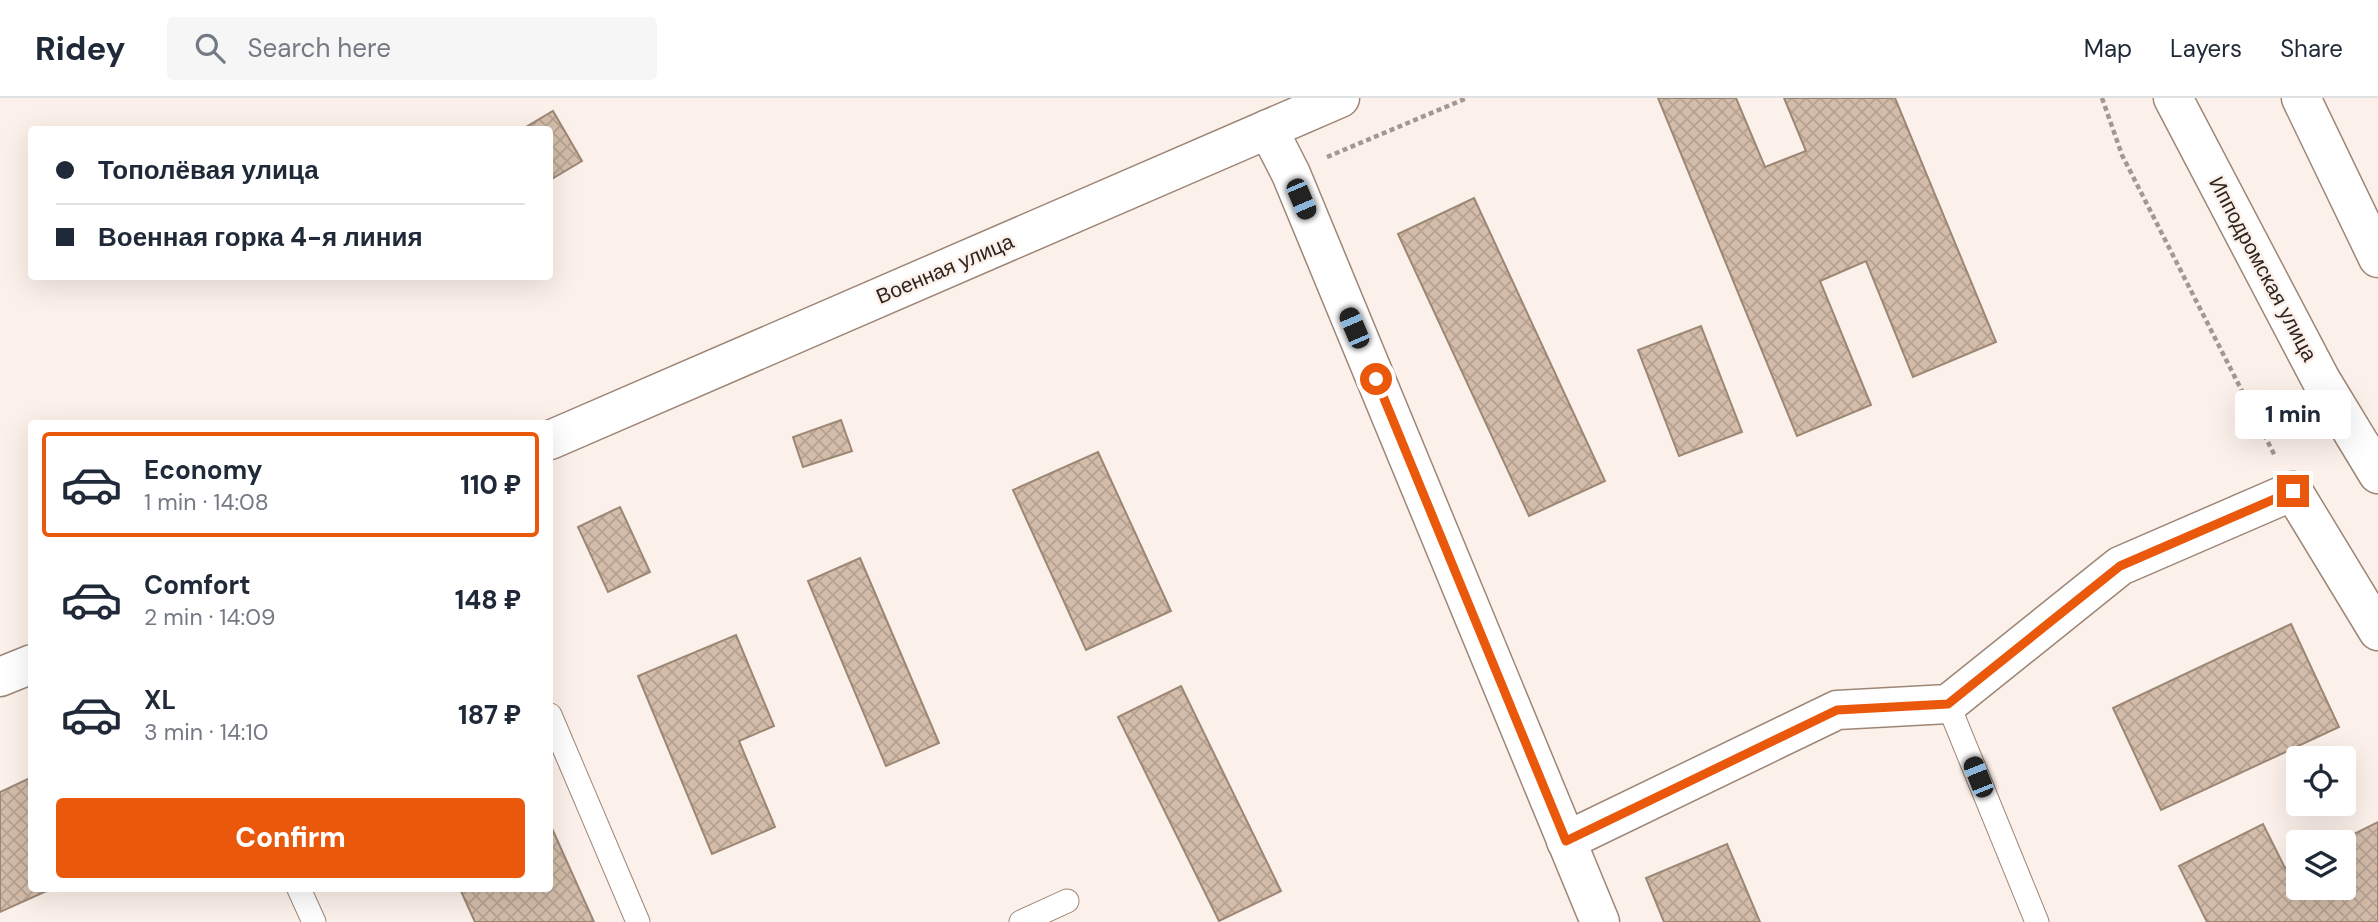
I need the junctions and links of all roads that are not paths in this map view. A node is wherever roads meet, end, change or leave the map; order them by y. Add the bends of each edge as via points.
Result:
1 (1340, 98) edge
2 (2173, 98) edge
3 (2301, 98) edge
4 (1269, 129) junction
5 (2378, 258) edge
6 (553, 439) edge
7 (2378, 474) edge
8 (2378, 631) edge
9 (28, 666) edge
10 (0, 677) edge
11 (1948, 704) junction
12 (553, 722) edge
13 (1566, 841) junction
14 (300, 892) edge
15 (1067, 901) dead end
16 (314, 922) edge
17 (638, 922) edge
18 (1020, 922) edge
19 (1600, 922) edge
20 (2037, 922) edge

1 - 4 main road, Военная улица
2 - 7 main road, Ипподромская улица via 2321,380
3 - 5 main road
4 - 6 main road, Военная улица
4 - 13 main road
8 - 11 main road via 2293,491 2120,566
9 - 10 main road
11 - 13 main road via 1837,710
11 - 20 lane
12 - 17 lane
13 - 19 main road
14 - 16 lane
15 - 18 lane

